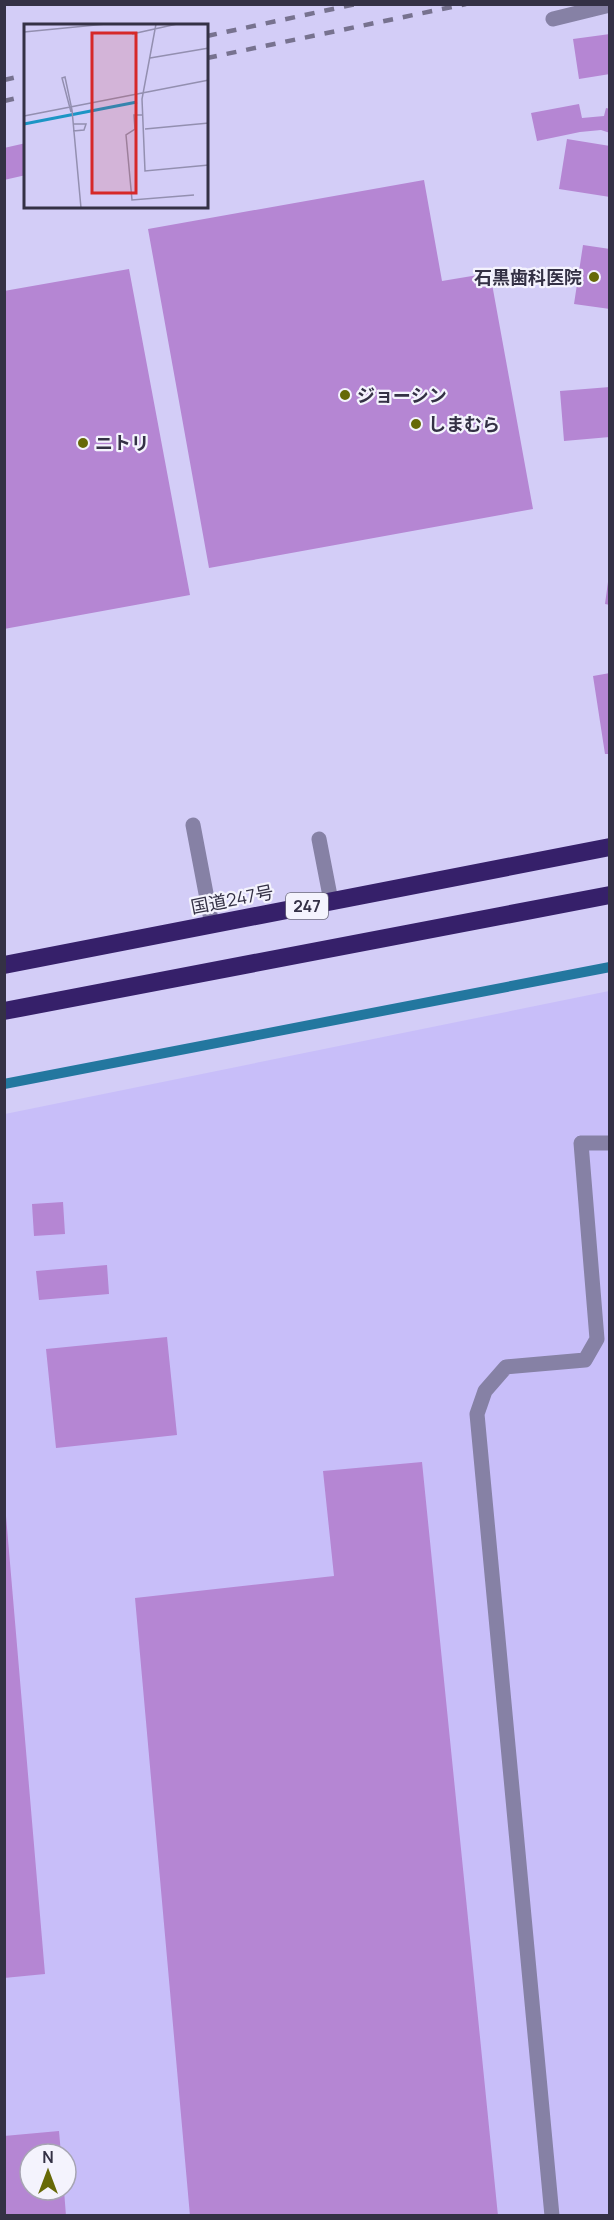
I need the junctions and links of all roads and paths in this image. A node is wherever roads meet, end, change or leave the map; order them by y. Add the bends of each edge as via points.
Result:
1 (609, 5) edge
2 (553, 19) dead end
3 (193, 825) dead end
4 (319, 839) dead end
5 (609, 847) edge
6 (609, 895) edge
7 (331, 901) junction
8 (212, 925) junction
9 (4, 965) edge
10 (4, 1011) edge
11 (609, 1143) edge
12 (552, 2216) edge

1 - 2 lane
3 - 8 lane
4 - 7 lane
5 - 7 highway, 国道247号 / 247
6 - 10 highway
7 - 8 highway, 国道247号 / 247
8 - 9 highway, 国道247号 / 247
11 - 12 lane via 581,1143 597,1339 585,1360 506,1367 485,1391 477,1414

